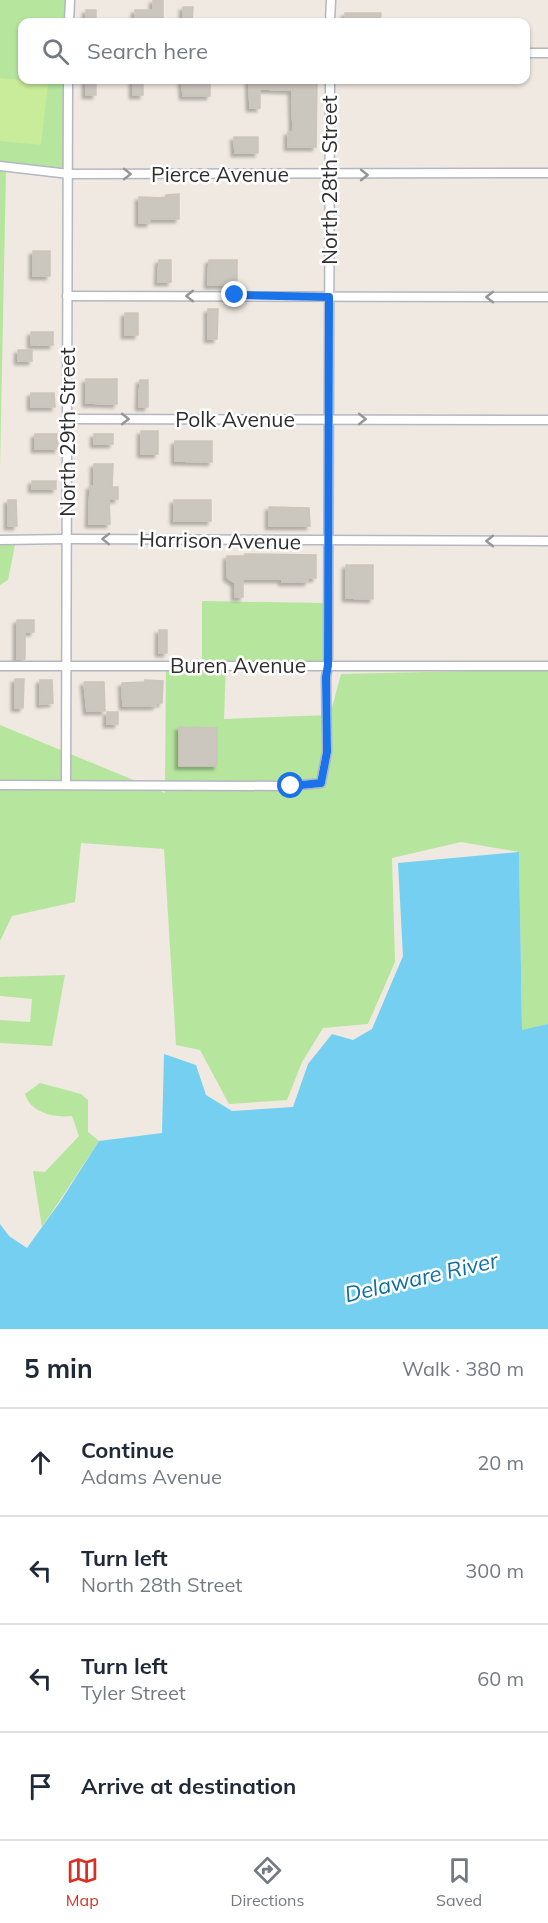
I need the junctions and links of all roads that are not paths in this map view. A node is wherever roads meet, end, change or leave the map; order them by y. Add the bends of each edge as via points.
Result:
1 (70, 0) edge
2 (331, 0) edge
3 (69, 18) edge
4 (330, 18) edge
5 (530, 53) edge
6 (548, 53) edge
7 (68, 84) edge
8 (330, 84) edge
9 (0, 166) edge
10 (548, 173) edge
11 (69, 174) junction
12 (328, 175) junction
13 (67, 296) junction
14 (329, 297) junction
15 (548, 297) edge
16 (67, 419) junction
17 (328, 419) junction
18 (548, 420) edge
19 (67, 538) junction
20 (0, 540) edge
21 (327, 541) junction
22 (548, 541) edge
23 (68, 665) junction
24 (328, 665) junction
25 (0, 666) edge
26 (548, 666) edge
27 (66, 784) junction
28 (0, 785) edge

1 - 3 street
2 - 4 street
5 - 6 street
7 - 11 street, North 29th Street
8 - 12 street, North 28th Street
9 - 11 street, Pierce Avenue
12 -> 10 street, Pierce Avenue
11 -> 12 street, Pierce Avenue
11 - 13 street, North 29th Street
12 - 14 street, North 28th Street
14 -> 13 street
13 - 16 street, North 29th Street
15 -> 14 street
14 - 17 street, North 28th Street
16 -> 17 street, Polk Avenue
16 - 19 street, North 29th Street
17 -> 18 street, Polk Avenue
17 - 21 street, North 28th Street
19 - 20 street, Harrison Avenue
21 -> 19 street, Harrison Avenue
19 - 23 street, North 29th Street
22 -> 21 street, Harrison Avenue
21 - 24 street, North 28th Street
23 - 24 street, Buren Avenue
23 - 25 street, Buren Avenue
23 - 27 street, North 29th Street
24 - 26 street, Buren Avenue
24 - 27 street, North 28th Street via 327,752 321,783
27 - 28 street

